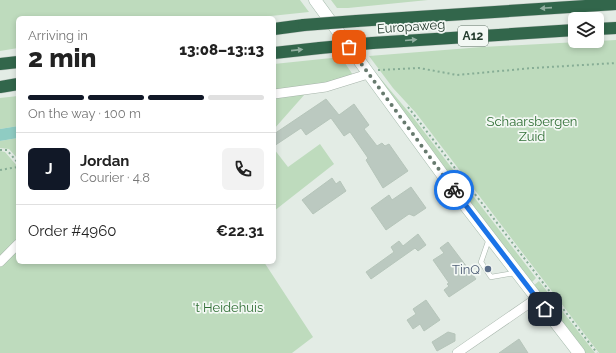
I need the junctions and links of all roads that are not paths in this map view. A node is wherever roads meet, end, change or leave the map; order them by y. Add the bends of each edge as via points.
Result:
1 (315, 0) edge
2 (616, 1) edge
3 (616, 4) edge
4 (585, 6) junction
5 (616, 28) edge
6 (276, 29) edge
7 (604, 29) edge
8 (568, 30) edge
9 (276, 53) edge
10 (16, 62) edge
11 (0, 64) edge
12 (372, 72) junction
13 (16, 84) edge
14 (0, 87) edge
15 (276, 94) edge
16 (490, 237) junction
17 (16, 246) edge
18 (0, 262) edge
19 (518, 273) junction
20 (537, 298) junction
21 (457, 353) edge
22 (579, 353) edge

1 - 12 main road
2 - 4 highway, A12
3 - 4 highway, Europaweg / A12
4 -> 6 highway, Europaweg / A12, bridge
5 - 7 highway
9 -> 8 highway, Europaweg / A12, bridge via 372,43
10 - 11 highway
12 - 15 street via 326,87
12 - 16 main road
13 - 14 highway
16 - 19 main road
16 - 19 lane via 481,262 492,276
17 - 18 street
19 - 20 main road
20 - 21 street
20 - 22 main road

